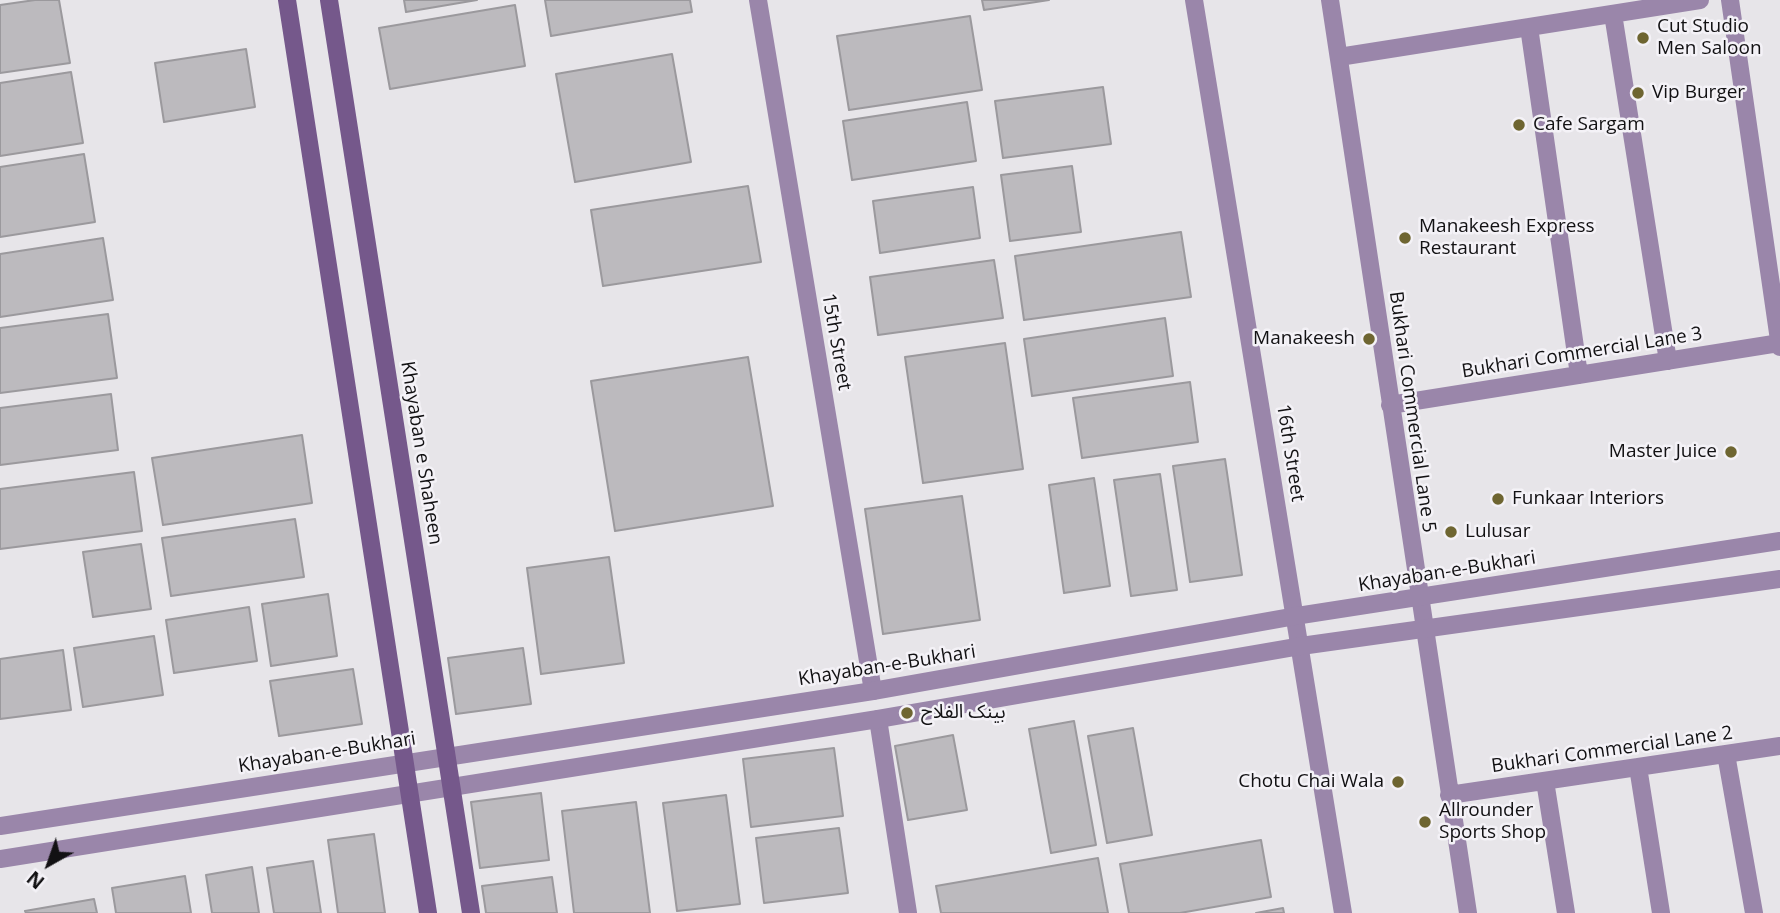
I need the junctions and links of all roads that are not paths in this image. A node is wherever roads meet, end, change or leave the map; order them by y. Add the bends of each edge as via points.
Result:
1 (287, 0) edge
2 (329, 0) edge
3 (758, 0) edge
4 (1194, 0) edge
5 (1330, 0) edge
6 (1700, 0) edge
7 (1730, 0) edge
8 (1613, 14) junction
9 (1529, 27) junction
10 (1339, 57) junction
11 (1780, 345) edge
12 (1668, 361) junction
13 (1579, 375) junction
14 (1390, 405) junction
15 (1780, 541) edge
16 (1780, 579) edge
17 (1419, 598) junction
18 (1296, 616) junction
19 (1424, 628) junction
20 (1301, 646) junction
21 (873, 691) junction
22 (878, 719) junction
23 (1780, 746) edge
24 (1726, 754) junction
25 (446, 755) junction
26 (404, 762) junction
27 (1638, 767) junction
28 (1545, 781) junction
29 (451, 788) junction
30 (410, 795) junction
31 (1450, 795) junction
32 (0, 826) edge
33 (0, 859) edge
34 (428, 913) edge
35 (471, 913) edge
36 (908, 913) edge
37 (1343, 913) edge
38 (1468, 913) edge
39 (1566, 913) edge
40 (1661, 913) edge
41 (1754, 913) edge

1 - 26 main road
2 - 25 main road, Khayaban e Shaheen
3 - 21 street, 15th Street
4 - 18 street, 16th Street
5 - 10 street, Bukhari Commercial Lane 5
6 - 8 street
7 - 11 street
8 - 9 street
8 - 12 street
9 - 10 street
9 - 13 street
10 - 14 street, Bukhari Commercial Lane 5
11 - 12 street, Bukhari Commercial Lane 3
12 - 13 street, Bukhari Commercial Lane 3
13 - 14 street, Bukhari Commercial Lane 3
14 - 17 street, Bukhari Commercial Lane 5
15 - 17 street, Khayaban-e-Bukhari
16 - 19 street
17 - 18 street, Khayaban-e-Bukhari
17 - 19 street, Bukhari Commercial Lane 5
18 - 20 street, 16th Street
18 - 21 street, Khayaban-e-Bukhari
19 - 20 street
19 - 31 street, Bukhari Commercial Lane 5
20 - 22 street
20 - 37 street, 16th Street
21 - 25 street, Khayaban-e-Bukhari
22 - 29 street
22 - 36 street
23 - 24 street, Bukhari Commercial Lane 2
24 - 27 street, Bukhari Commercial Lane 2
24 - 41 street
25 - 26 street, Khayaban-e-Bukhari
25 - 29 main road, Khayaban e Shaheen
26 - 30 main road
26 - 32 street, Khayaban-e-Bukhari
27 - 28 street, Bukhari Commercial Lane 2
27 - 40 street
28 - 31 street, Bukhari Commercial Lane 2
28 - 39 street
29 - 30 street
29 - 35 main road, Khayaban e Shaheen
30 - 33 street
30 - 34 main road
31 - 38 street, Bukhari Commercial Lane 5

